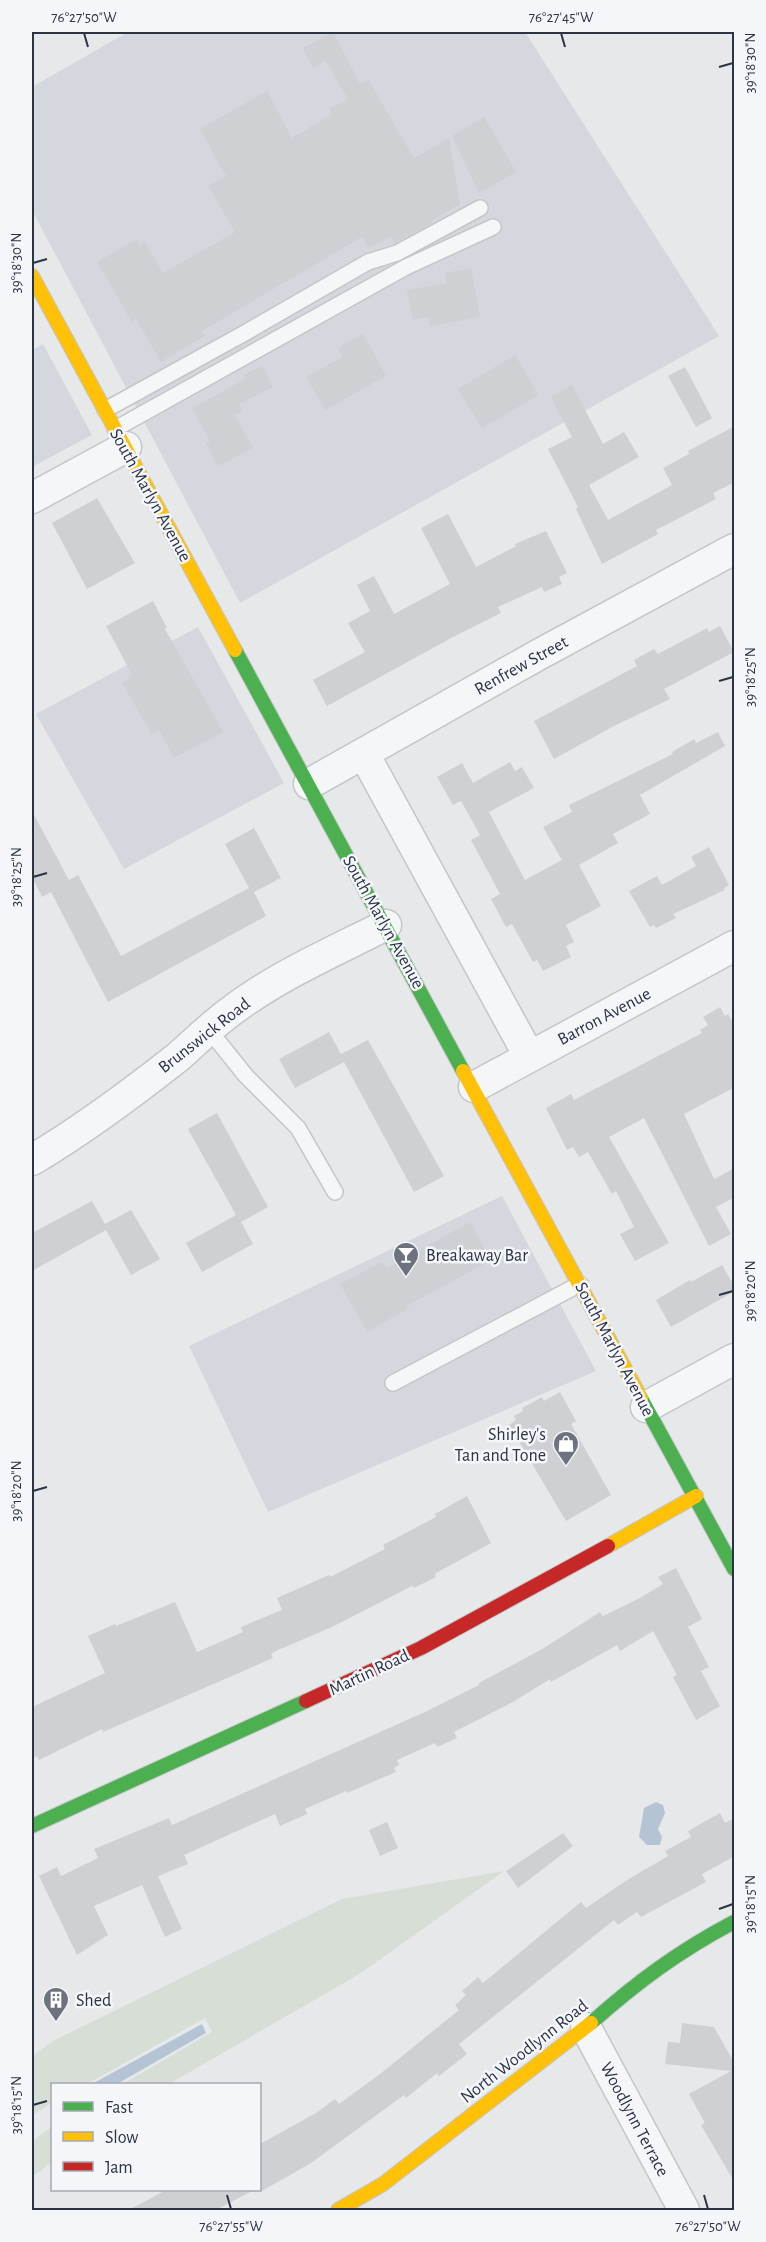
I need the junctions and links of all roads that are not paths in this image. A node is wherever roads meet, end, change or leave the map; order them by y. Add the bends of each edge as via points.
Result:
1 (480, 208) dead end
2 (493, 227) dead end
3 (32, 276) edge
4 (105, 410) junction
5 (120, 438) junction
6 (32, 498) edge
7 (735, 549) edge
8 (364, 754) junction
9 (309, 784) junction
10 (386, 924) junction
11 (735, 945) edge
12 (209, 1030) junction
13 (529, 1056) junction
14 (474, 1087) junction
15 (32, 1160) edge
16 (335, 1192) dead end
17 (580, 1284) junction
18 (735, 1359) edge
19 (393, 1383) dead end
20 (646, 1407) junction
21 (696, 1496) junction
22 (735, 1569) edge
23 (32, 1826) edge
24 (735, 1922) edge
25 (586, 2028) junction
26 (338, 2211) edge
27 (684, 2211) edge

1 - 4 lane via 397,253 368,262
2 - 5 lane via 406,267
3 - 4 street, South Marlyn Avenue
4 - 5 street, South Marlyn Avenue
5 - 6 street
5 - 9 street, South Marlyn Avenue
7 - 8 street, Renfrew Street
8 - 9 street, Renfrew Street
8 - 13 street
9 - 10 street, South Marlyn Avenue
10 - 12 street, Brunswick Road via 294,970 229,1012
10 - 14 street, South Marlyn Avenue
11 - 13 street, Barron Avenue
12 - 15 street, Brunswick Road via 101,1116
12 - 16 lane via 246,1076 298,1128
13 - 14 street, Barron Avenue
14 - 17 street, South Marlyn Avenue
17 - 19 lane
17 - 20 street, South Marlyn Avenue
18 - 20 street
20 - 21 street, South Marlyn Avenue
21 - 22 street, South Marlyn Avenue
21 - 23 street, Martin Road via 421,1648
24 - 25 street, North Woodlynn Road via 694,1943 633,1986
25 - 26 street, North Woodlynn Road via 383,2184
25 - 27 street, Woodlynn Terrace

